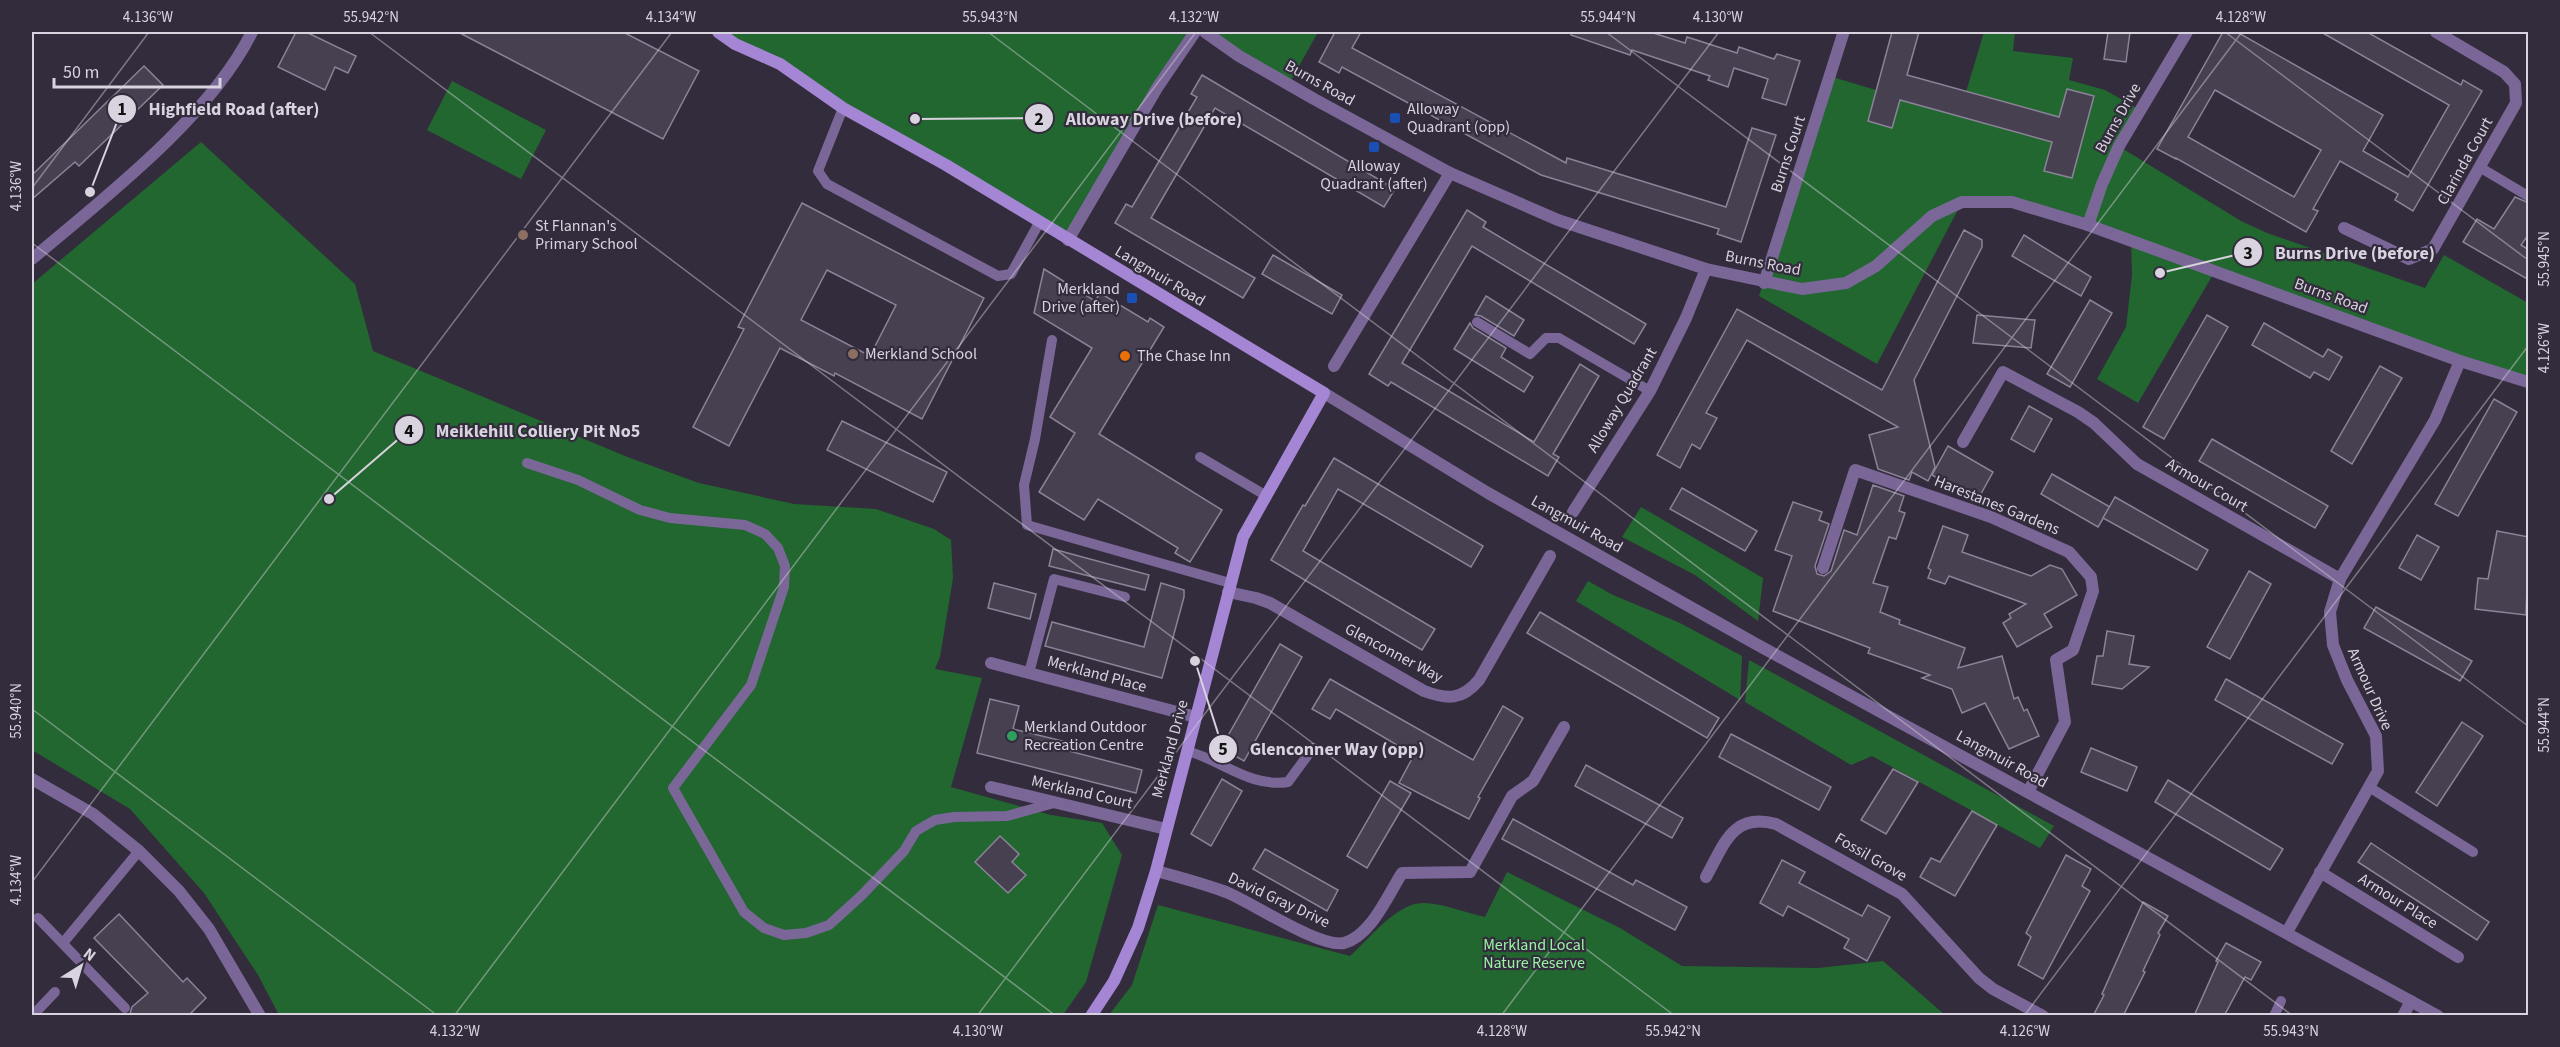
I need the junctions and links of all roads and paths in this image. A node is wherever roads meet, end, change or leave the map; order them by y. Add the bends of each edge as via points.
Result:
1 (252, 32) edge
2 (718, 32) edge
3 (1195, 32) edge
4 (1205, 32) edge
5 (2187, 32) edge
6 (2436, 32) edge
7 (1843, 34) dead end
8 (843, 108) junction
9 (2481, 168) junction
10 (1450, 173) junction
11 (2529, 196) edge
12 (1039, 223) junction
13 (2088, 225) junction
14 (2343, 228) dead end
15 (1068, 240) junction
16 (32, 259) edge
17 (1706, 269) junction
18 (1764, 283) junction
19 (1477, 322) dead end
20 (1052, 340) dead end
21 (2460, 361) junction
22 (1334, 366) dead end
23 (2529, 382) edge
24 (1650, 391) junction
25 (1324, 393) junction
26 (1963, 442) dead end
27 (1200, 457) dead end
28 (527, 463) dead end
29 (1265, 495) junction
30 (1573, 512) dead end
31 (1550, 556) dead end
32 (1823, 568) dead end
33 (2340, 579) junction
34 (1229, 588) junction
35 (1125, 597) dead end
36 (991, 663) dead end
37 (1029, 673) junction
38 (1196, 717) junction
39 (1564, 727) dead end
40 (1313, 748) dead end
41 (1186, 752) junction
42 (32, 779) edge
43 (2369, 787) junction
44 (991, 788) dead end
45 (2028, 792) junction
46 (1054, 803) junction
47 (1166, 829) junction
48 (139, 851) junction
49 (2473, 852) dead end
50 (1156, 871) junction
51 (2320, 872) junction
52 (1706, 877) dead end
53 (38, 918) dead end
54 (2287, 932) junction
55 (63, 943) junction
56 (2458, 957) dead end
57 (56, 992) dead end
58 (2281, 1001) dead end
59 (2410, 1001) junction
60 (125, 1008) dead end
61 (37, 1016) edge
62 (260, 1016) edge
63 (1091, 1016) edge
64 (2043, 1016) edge
65 (2274, 1016) edge
66 (2403, 1016) edge
67 (2438, 1016) edge

1 - 16 street via 243,50 195,111 133,173
2 - 8 street, Langmuir Road via 780,64
3 - 15 street via 1157,88
4 - 10 street, Burns Road via 1239,56
5 - 13 street, Burns Drive via 2119,146
6 - 9 street, Clarinda Court via 2504,72 2515,84 2516,103
7 - 18 street, Burns Court
8 - 12 street, Langmuir Road
8 - 12 lane via 818,171 827,184 998,276 1011,274
9 - 11 lane
9 - 14 street, Clarinda Court via 2433,249 2409,259
10 - 17 street, Burns Road via 1558,220
10 - 22 street
12 - 15 street, Langmuir Road
13 - 18 street, Burns Road via 2012,202 1962,202 1932,216 1876,266 1846,283 1802,289
13 - 21 street, Burns Road
15 - 25 street, Langmuir Road
17 - 18 street, Burns Road
17 - 24 street, Alloway Quadrant
19 - 24 lane via 1530,354 1546,338 1559,338
20 - 34 lane via 1024,485 1026,525
21 - 23 street, Burns Road
21 - 33 street, Armour Drive via 2435,420
24 - 30 street, Alloway Quadrant
25 - 29 street, Merkland Drive
25 - 45 street, Langmuir Road via 1488,493
26 - 33 street, Armour Court via 2003,372 2094,423 2137,464
27 - 29 lane
28 - 46 lane via 578,480 640,510 670,518 745,525 765,534 778,548 785,566 784,587 751,686 672,788 744,912 764,928 784,935 829,925 862,896 916,831 935,820 1007,816
29 - 34 street, Merkland Drive via 1243,537
31 - 34 street, Glenconner Way via 1479,680 1470,691 1447,698 1424,691 1270,603
32 - 45 street, Harestanes Gardens via 1855,470 1991,517 2069,552 2081,564 2091,577 2093,591 2073,650 2056,660 2065,722
33 - 43 street, Armour Drive via 2330,612 2333,645 2376,736 2378,771
34 - 38 street, Merkland Drive
35 - 37 lane via 1054,579
36 - 37 street, Merkland Place
37 - 38 street, Merkland Place
38 - 41 street, Merkland Drive
39 - 50 street, David Gray Drive via 1533,781 1512,796 1470,872 1401,873 1372,921 1359,935 1345,942 1326,941 1225,892
40 - 41 lane via 1288,782 1274,784
41 - 47 street, Merkland Drive
42 - 48 street via 93,814
43 - 49 lane
43 - 51 street, Armour Drive
44 - 46 street, Merkland Court
45 - 54 street, Langmuir Road
46 - 47 street, Merkland Court
47 - 50 street, Merkland Drive
48 - 55 lane
48 - 62 street via 179,891 209,929
50 - 63 street, Merkland Drive via 1114,981
51 - 54 street, Armour Drive
51 - 56 street, Armour Place
52 - 64 street, Fossil Grove via 1739,826 1764,820 1776,824 1902,894 1979,978
53 - 55 lane
54 - 59 street, Langmuir Road
55 - 60 lane
57 - 61 lane via 34,1013
58 - 65 lane
59 - 66 street
59 - 67 street, Langmuir Road

